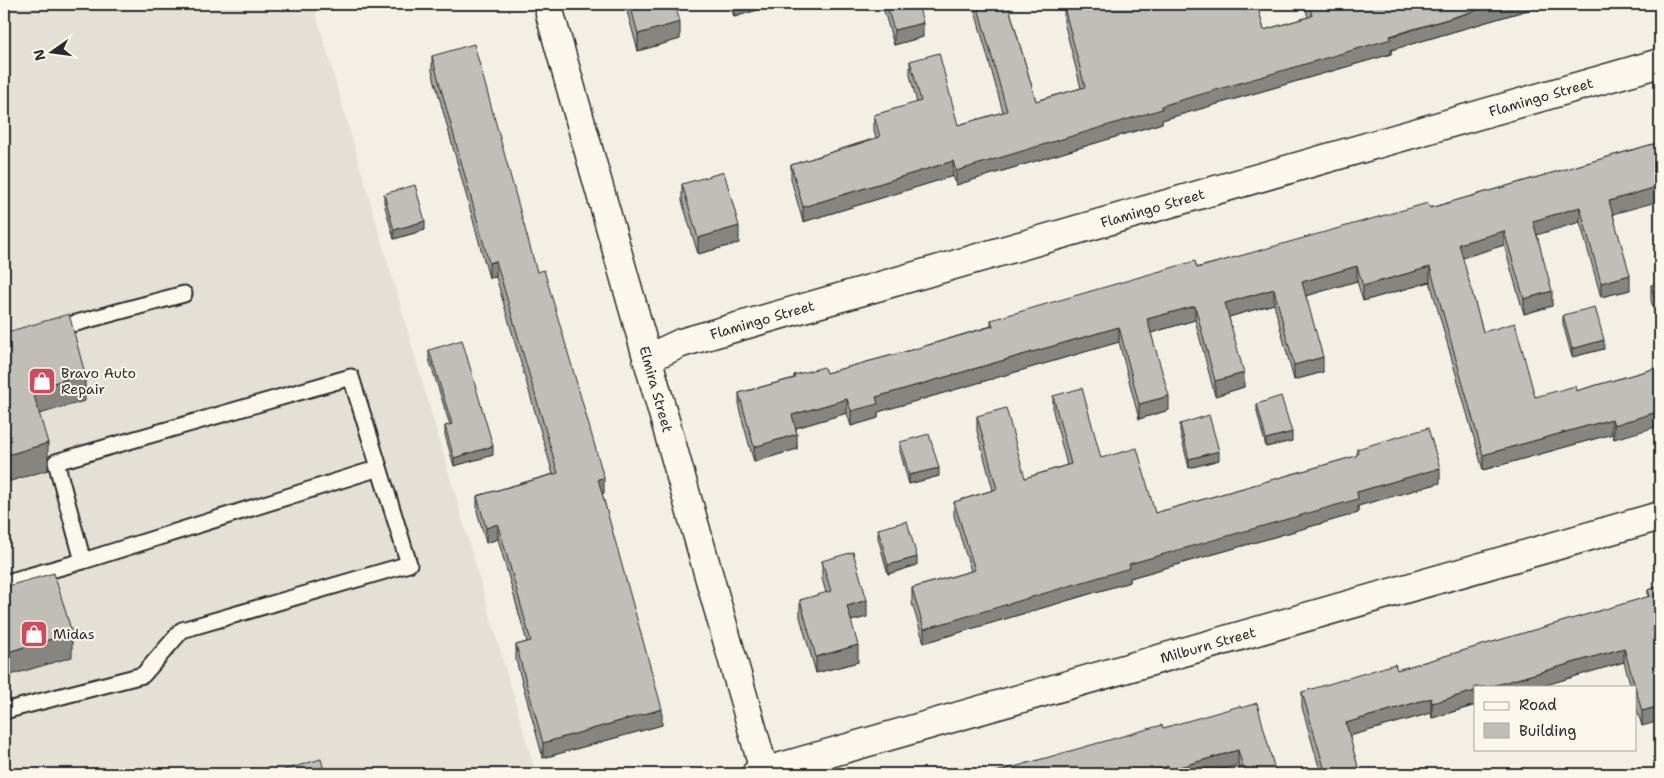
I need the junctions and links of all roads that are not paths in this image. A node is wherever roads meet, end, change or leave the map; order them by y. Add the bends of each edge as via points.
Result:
1 (550, 4) edge
2 (1660, 63) edge
3 (184, 294) dead end
4 (42, 332) edge
5 (646, 359) junction
6 (380, 468) junction
7 (1660, 516) edge
8 (83, 561) junction
9 (4, 583) edge
10 (4, 712) edge
11 (762, 773) edge

1 - 5 street, Elmira Street via 550,14
2 - 5 street, Flamingo Street via 681,343
3 - 4 lane
5 - 11 street, Elmira Street
6 - 8 lane
6 - 8 lane via 352,377 56,462
6 - 10 lane via 409,564 182,630 143,675
7 - 11 street, Milburn Street
8 - 9 lane

